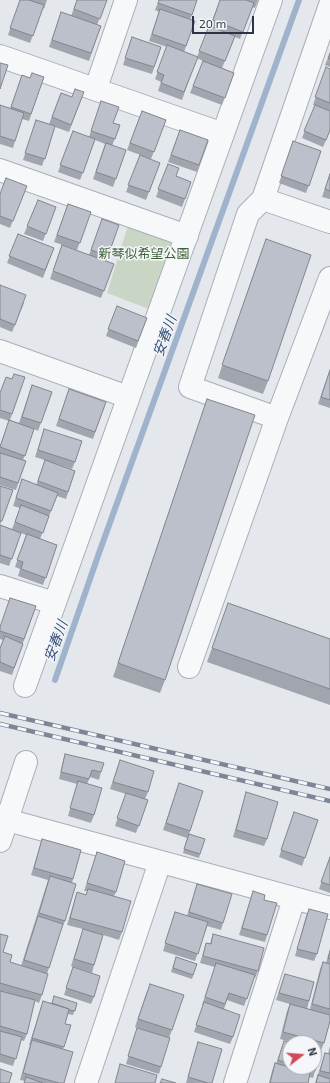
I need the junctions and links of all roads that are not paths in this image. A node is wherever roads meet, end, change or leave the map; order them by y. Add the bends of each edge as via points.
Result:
1 (126, 0) edge
2 (271, 0) edge
3 (330, 5) edge
4 (0, 56) edge
5 (96, 88) junction
6 (224, 134) junction
7 (0, 170) edge
8 (263, 199) junction
9 (330, 222) edge
10 (187, 236) junction
11 (330, 278) edge
12 (0, 351) edge
13 (128, 397) junction
14 (278, 418) junction
15 (0, 586) edge
16 (54, 604) junction
17 (189, 667) dead end
18 (25, 686) dead end
19 (26, 762) dead end
20 (7, 820) junction
21 (0, 841) edge
22 (160, 862) junction
23 (294, 899) junction
24 (330, 908) edge
25 (86, 1083) edge
26 (235, 1083) edge

1 - 5 street
2 - 6 street
3 - 8 street
4 - 5 street
5 - 6 street
6 - 10 street
7 - 10 street
8 - 9 street
8 - 14 street via 248,214 190,387
10 - 13 street
11 - 14 street
12 - 13 street
13 - 16 street
14 - 17 street
15 - 16 street
16 - 18 street
19 - 20 street
20 - 21 street
20 - 22 street
22 - 23 street
22 - 25 street
23 - 24 street
23 - 26 street

